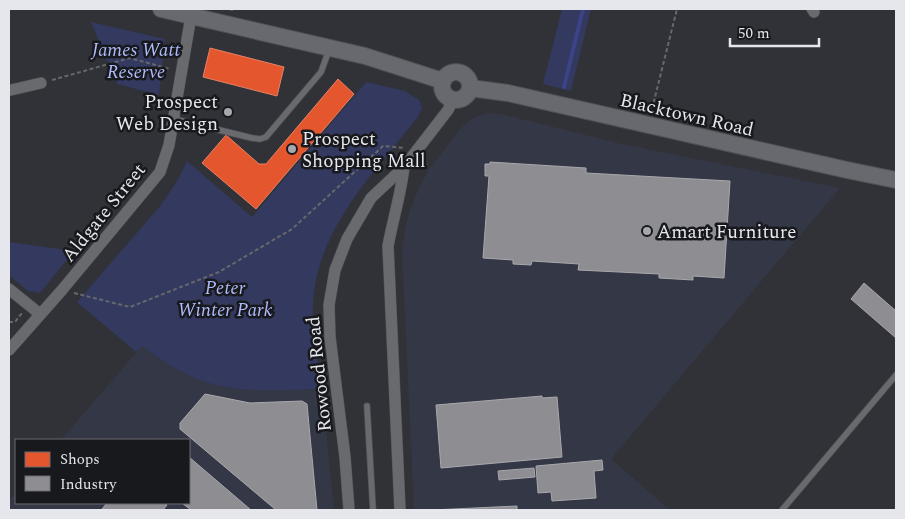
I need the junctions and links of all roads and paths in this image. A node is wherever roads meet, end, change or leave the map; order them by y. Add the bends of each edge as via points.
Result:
1 (161, 9) edge
2 (229, 9) edge
3 (677, 9) edge
4 (233, 10) edge
5 (191, 16) junction
6 (330, 48) junction
7 (182, 73) junction
8 (443, 81) junction
9 (41, 83) joint
10 (470, 88) junction
11 (9, 91) edge
12 (453, 100) junction
13 (652, 109) dead end
14 (174, 119) junction
15 (418, 149) junction
16 (404, 167) junction
17 (896, 180) edge
18 (9, 289) edge
19 (62, 290) junction
20 (28, 305) junction
21 (40, 314) junction
22 (9, 322) edge
23 (9, 350) edge
24 (896, 375) edge
25 (367, 406) dead end
26 (349, 510) edge
27 (373, 510) edge
28 (400, 510) edge
29 (782, 510) edge

1 - 5 main road
2 - 4 path
3 - 13 path
5 - 6 main road
5 - 7 street, Aldgate Street
6 - 8 main road
6 - 14 lane via 321,72 266,137 240,136
7 - 9 path via 130,58
7 - 14 street, Aldgate Street
8 - 10 main road via 449,74 457,72 468,79
8 - 12 main road via 443,90
9 - 11 street
10 - 12 main road via 462,99
10 - 17 main road, Blacktown Road via 508,92
12 - 15 street, Rowood Road
14 - 19 street, Aldgate Street via 160,172
15 - 16 street, Rowood Road
15 - 19 path via 383,146 292,229 219,272 175,290 130,307
16 - 26 street, Rowood Road via 371,198 357,219 340,256 331,291 330,337
16 - 28 street via 388,246
18 - 20 street
19 - 21 street, Aldgate Street
20 - 21 street
20 - 22 path via 15,322
21 - 23 street, Aldgate Street
24 - 29 lane
25 - 27 lane

